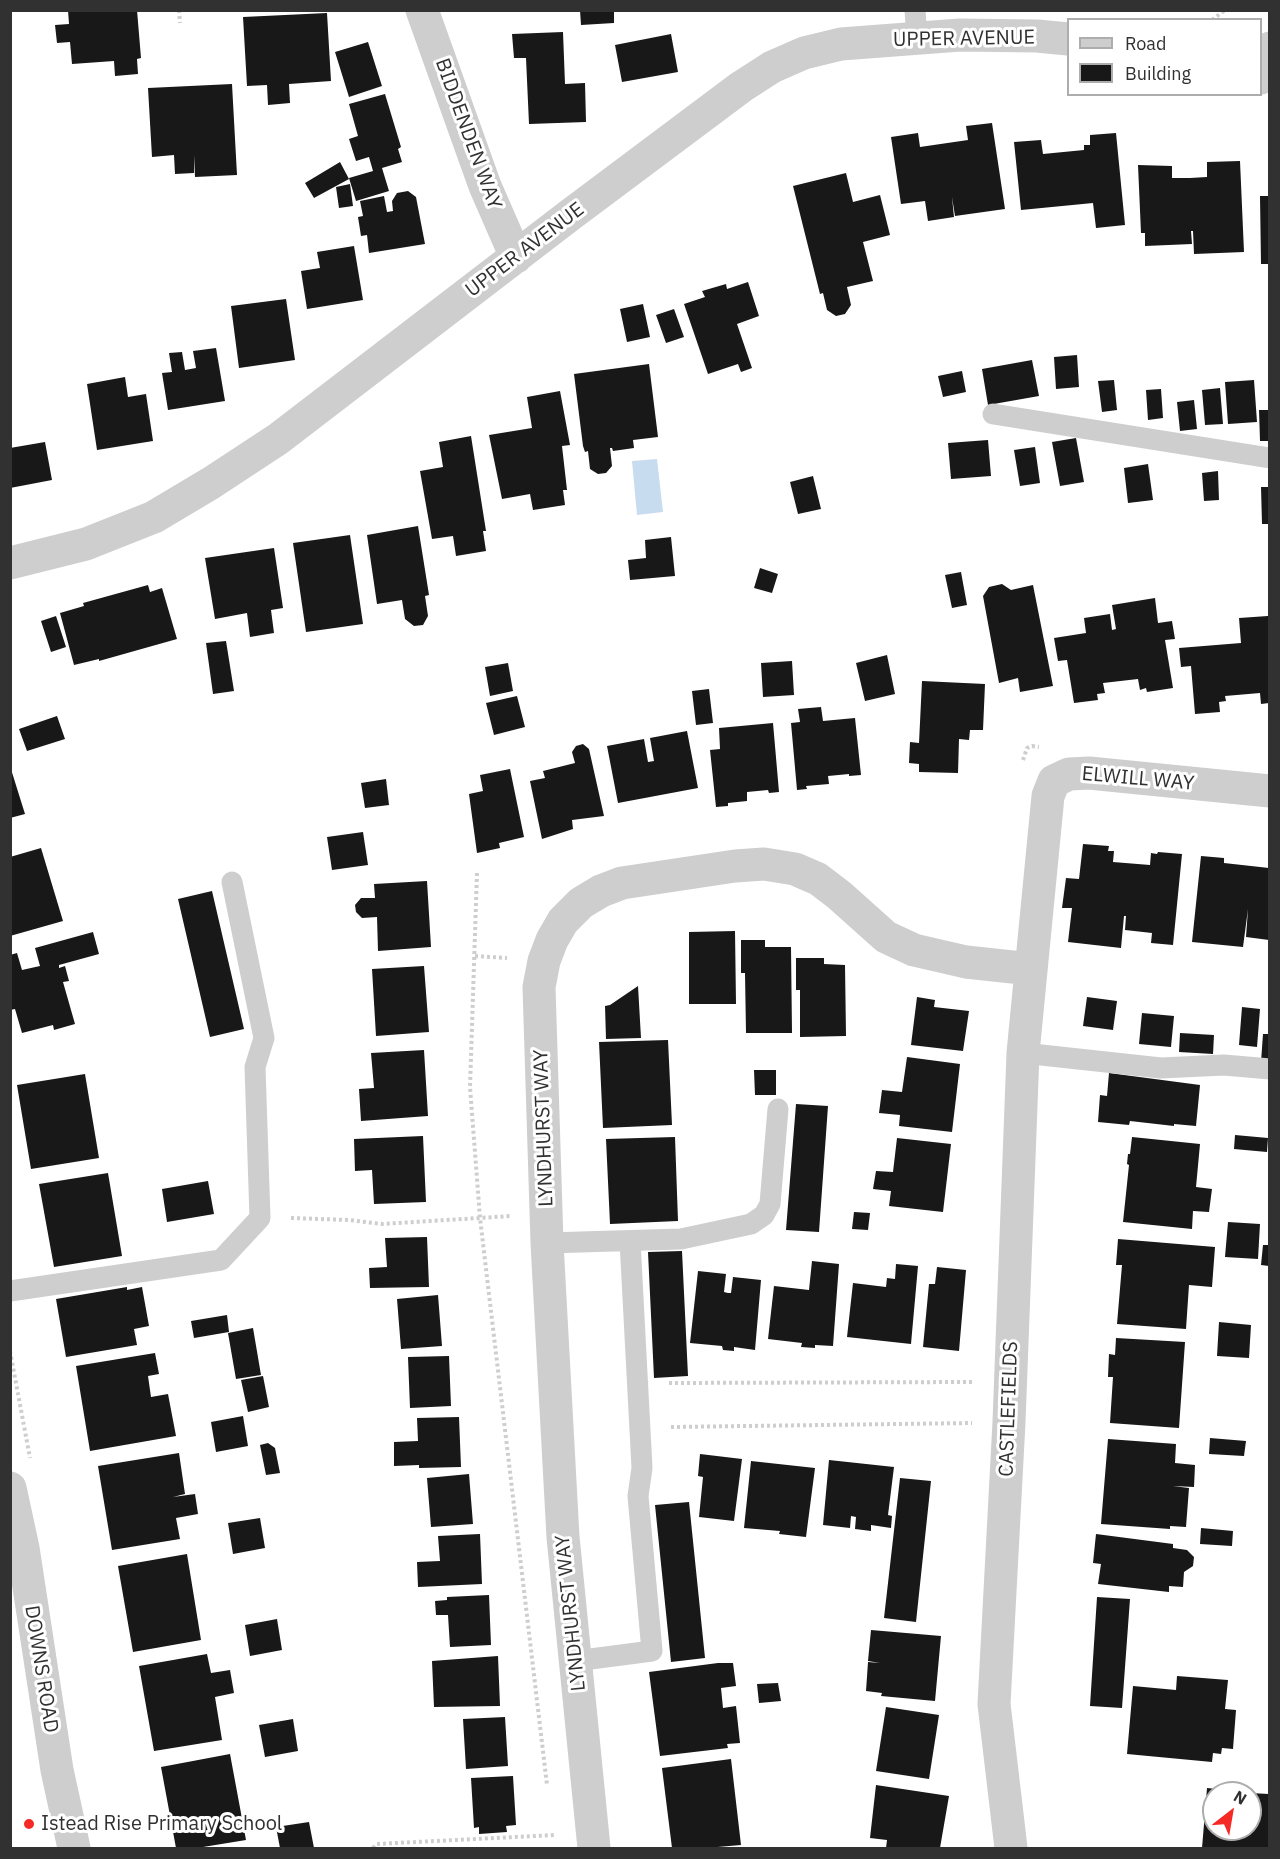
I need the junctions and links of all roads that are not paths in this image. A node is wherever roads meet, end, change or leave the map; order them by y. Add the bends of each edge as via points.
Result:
1 (422, 10) edge
2 (916, 25) edge
3 (1067, 39) edge
4 (516, 257) junction
5 (993, 414) dead end
6 (1269, 458) edge
7 (10, 563) edge
8 (1269, 791) edge
9 (232, 882) dead end
10 (1031, 969) junction
11 (1023, 1053) junction
12 (1269, 1069) edge
13 (778, 1109) dead end
14 (630, 1241) junction
15 (547, 1243) junction
16 (10, 1291) edge
17 (10, 1488) edge
18 (575, 1661) junction
19 (593, 1840) edge
20 (74, 1848) edge
21 (1011, 1848) edge

1 - 4 street, BIDDENDEN WAY via 485,186
2 - 3 street, UPPER AVENUE via 960,35
2 - 4 street, UPPER AVENUE via 804,53 772,66
4 - 7 street, UPPER AVENUE via 278,439 211,483 154,517 86,544
5 - 6 lane
8 - 10 street, ELWILL WAY via 1089,773 1069,774 1054,781 1046,811
9 - 16 lane via 264,1038 255,1067 260,1218 222,1260
10 - 11 street, CASTLEFIELDS
10 - 15 street, LYNDHURST WAY via 966,962 914,950 886,937 825,884 795,869 765,864 735,866 622,883 601,891 563,921 544,961 539,987
11 - 12 lane via 1161,1068 1224,1065
11 - 21 street, CASTLEFIELDS via 994,1704
13 - 14 lane via 770,1204 764,1215 751,1224 681,1239
14 - 15 lane
14 - 18 lane via 642,1468 638,1496 652,1651
15 - 18 street, LYNDHURST WAY via 563,1538
17 - 20 street, DOWNS ROAD via 57,1770
18 - 19 street, LYNDHURST WAY

